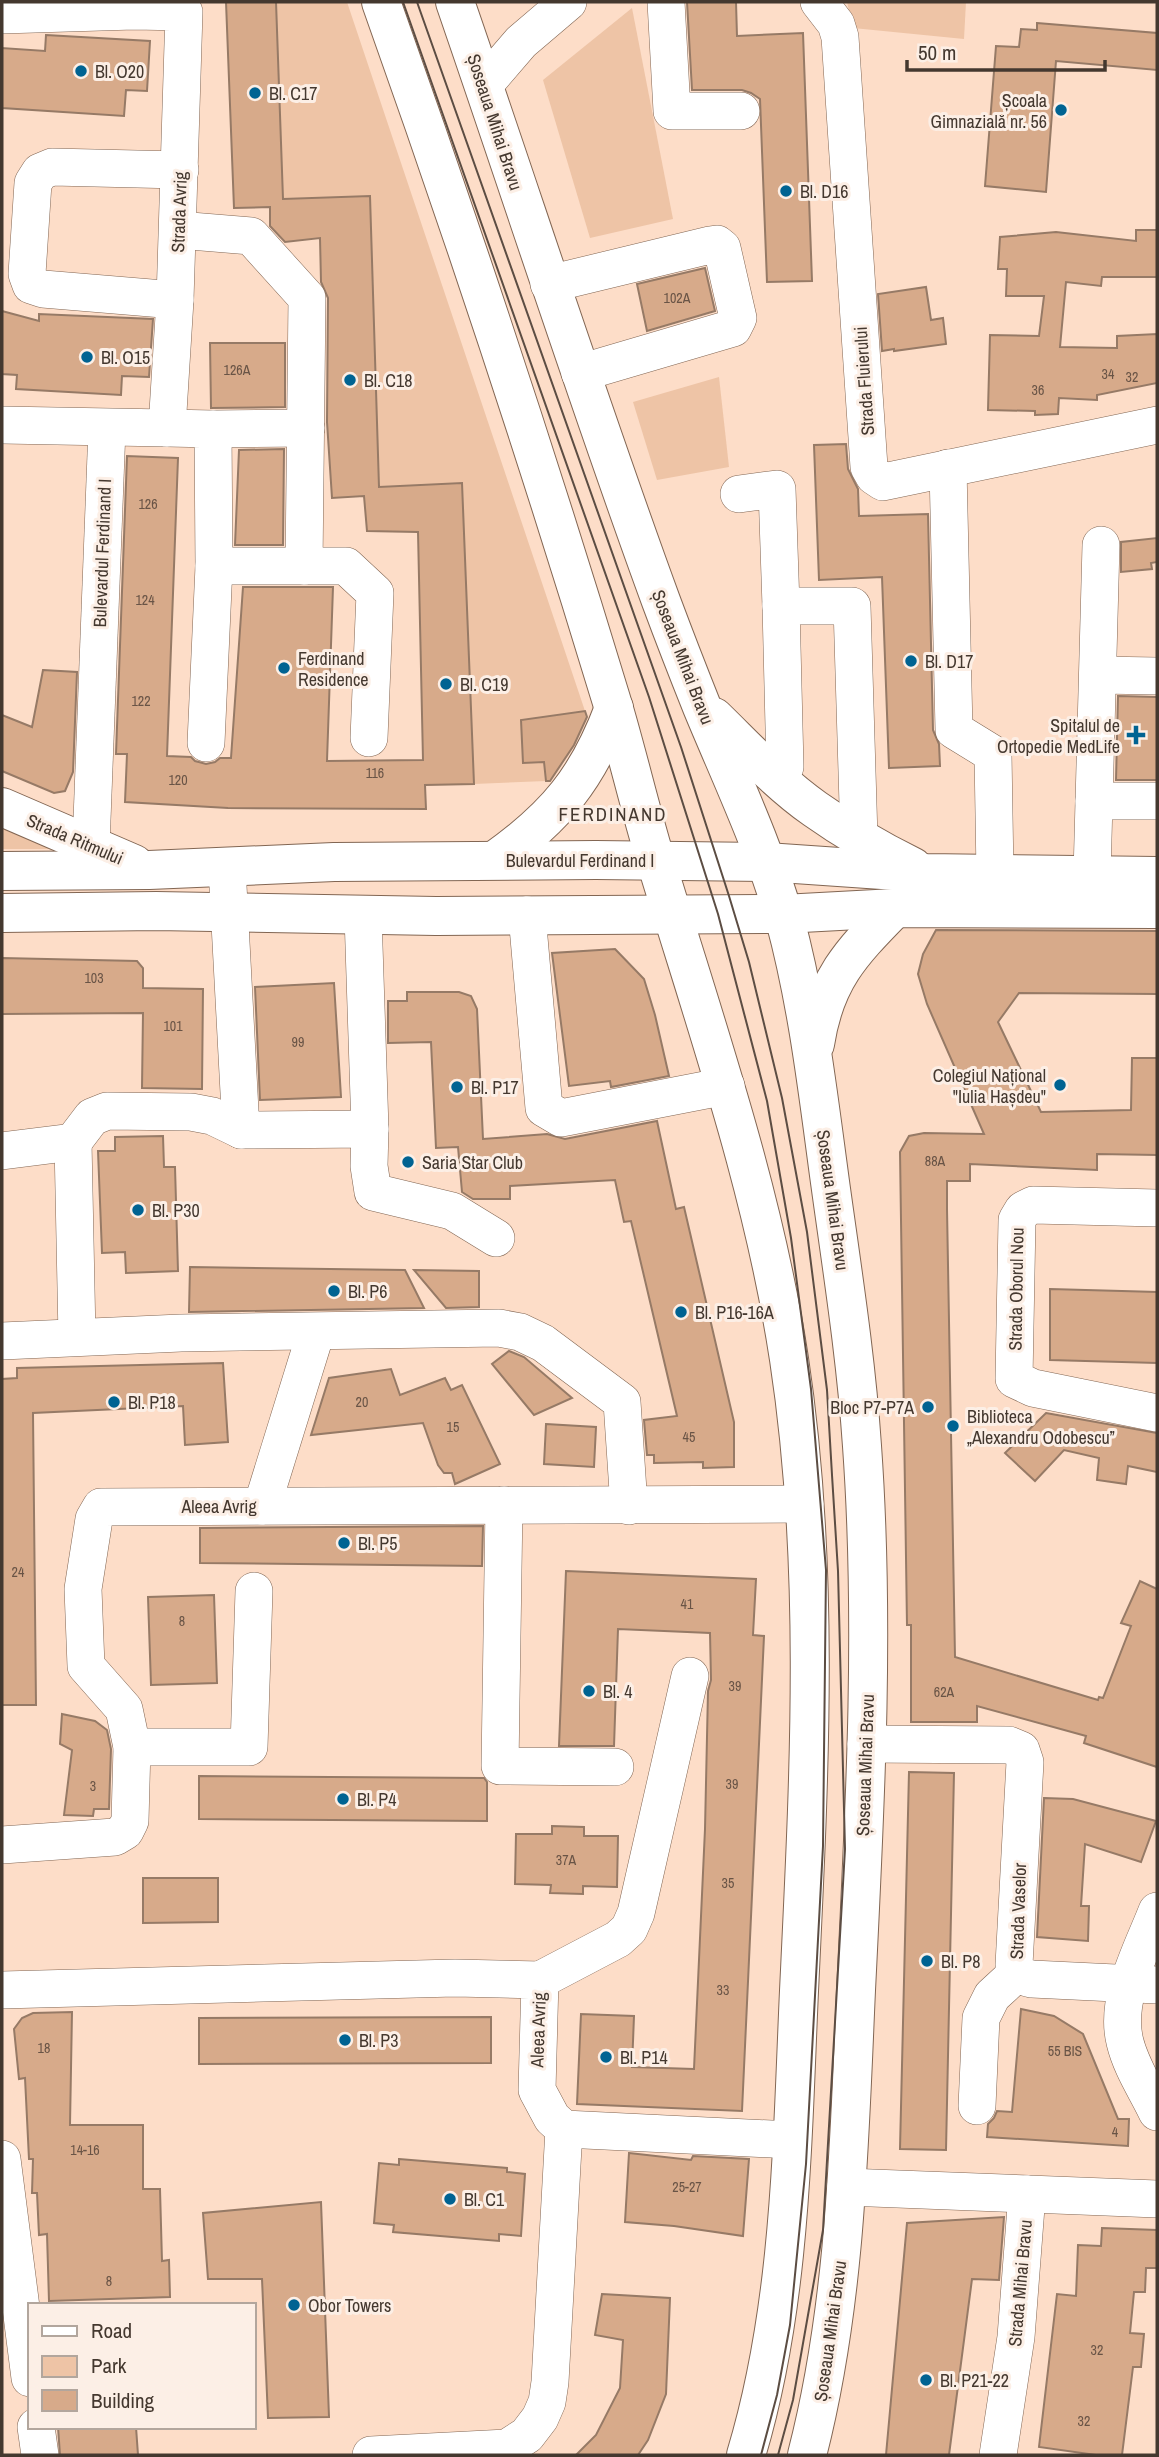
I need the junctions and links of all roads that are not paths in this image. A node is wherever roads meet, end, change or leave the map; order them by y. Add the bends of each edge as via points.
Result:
1 (381, 2) edge
2 (455, 2) edge
3 (569, 2) edge
4 (666, 2) edge
5 (818, 2) edge
6 (134, 6) edge
7 (2, 15) edge
8 (484, 85) junction
9 (741, 111) dead end
10 (180, 170) junction
11 (178, 230) junction
12 (549, 285) junction
13 (175, 300) junction
14 (580, 373) junction
15 (2, 425) edge
16 (1157, 425) edge
17 (107, 428) junction
18 (167, 428) junction
19 (306, 428) junction
20 (213, 429) junction
21 (948, 468) junction
22 (739, 494) dead end
23 (1101, 545) dead end
24 (214, 566) junction
25 (304, 566) junction
26 (781, 606) junction
27 (1098, 675) junction
28 (1157, 676) edge
29 (700, 703) junction
30 (614, 708) junction
31 (369, 738) dead end
32 (206, 743) dead end
33 (785, 767) dead end
34 (1094, 801) junction
35 (1157, 801) edge
36 (2, 807) edge
37 (859, 838) junction
38 (92, 846) junction
39 (495, 860) junction
40 (656, 860) junction
41 (766, 862) junction
42 (227, 867) junction
43 (149, 870) junction
44 (2, 871) edge
45 (926, 873) junction
46 (1092, 874) junction
47 (1157, 876) edge
48 (994, 891) junction
49 (895, 908) junction
50 (1157, 909) edge
51 (230, 912) junction
52 (2, 913) edge
53 (673, 914) junction
54 (783, 914) junction
55 (362, 915) junction
56 (527, 915) junction
57 (815, 1072) junction
58 (726, 1086) junction
59 (370, 1129) junction
60 (241, 1130) junction
61 (73, 1142) junction
62 (2, 1151) edge
63 (1157, 1208) edge
64 (496, 1238) dead end
65 (317, 1332) junction
66 (77, 1337) junction
67 (2, 1341) edge
68 (1157, 1413) edge
69 (805, 1504) junction
70 (504, 1505) junction
71 (262, 1506) junction
72 (629, 1506) junction
73 (254, 1591) dead end
74 (690, 1676) dead end
75 (866, 1744) junction
76 (132, 1747) junction
77 (615, 1768) dead end
78 (2, 1845) edge
79 (1157, 1911) edge
80 (1017, 1973) junction
81 (540, 1980) junction
82 (1143, 1984) edge
83 (2, 1990) edge
84 (977, 2106) dead end
85 (1157, 2112) edge
86 (564, 2129) junction
87 (792, 2140) junction
88 (2, 2159) edge
89 (846, 2187) junction
90 (1027, 2194) junction
91 (1157, 2199) edge
92 (28, 2362) edge
93 (36, 2429) edge
94 (40, 2455) edge
95 (371, 2455) edge
96 (746, 2455) edge
97 (807, 2455) edge
98 (998, 2455) edge

1 - 30 main road via 517,397
2 - 8 main road, Șoseaua Mihai Bravu
3 - 8 street via 521,43
4 - 9 street via 672,111
5 - 21 street, Strada Fluierului via 836,24 840,37 869,467 883,482
6 - 7 street, Strada Avrig
6 - 10 street, Strada Avrig via 184,12
8 - 12 main road, Șoseaua Mihai Bravu
10 - 11 street, Strada Avrig
10 - 13 street via 52,167 40,172 33,183 27,274 31,285 43,289
11 - 13 street, Strada Avrig
11 - 19 street via 251,236 307,298
12 - 14 main road, Șoseaua Mihai Bravu
12 - 14 street via 710,245 722,248 737,318 733,328
13 - 18 street, Strada Avrig
14 - 29 main road, Șoseaua Mihai Bravu
15 - 17 street
16 - 21 street, Strada Fluierului
17 - 18 street
17 - 38 street, Bulevardul Ferdinand I
18 - 20 street
19 - 20 street
19 - 25 street
20 - 24 street
21 - 48 street via 954,730 993,754
22 - 26 street via 777,489
23 - 27 street
24 - 25 street
24 - 32 street
25 - 31 street via 346,566 375,593
26 - 33 street
26 - 37 street via 852,606
27 - 28 street
27 - 34 street
29 - 37 main road via 783,783
29 - 41 main road, Șoseaua Mihai Bravu
30 - 39 main road via 591,759 565,799 527,838
30 - 40 main road
34 - 35 street
34 - 46 street
36 - 38 main road, Strada Ritmului
37 - 45 main road
38 - 43 main road, Strada Ritmului
39 - 40 main road, Bulevardul Ferdinand I
39 - 42 main road, Bulevardul Ferdinand I
40 - 41 main road, Bulevardul Ferdinand I
40 - 53 main road
41 - 45 main road, Bulevardul Ferdinand I
41 - 54 main road, Șoseaua Mihai Bravu
42 - 43 main road, Bulevardul Ferdinand I
42 - 51 street
43 - 44 main road, Bulevardul Ferdinand I
45 - 48 main road, Bulevardul Ferdinand I
46 - 47 main road, Bulevardul Ferdinand I
46 - 48 main road, Bulevardul Ferdinand I
48 - 49 main road, Bulevardul Ferdinand I
48 - 50 main road, Bulevardul Ferdinand I
49 - 54 main road, Bulevardul Ferdinand I
49 - 57 main road via 844,964 830,988 820,1015
51 - 52 main road, Bulevardul Ferdinand I
51 - 55 main road, Bulevardul Ferdinand I
51 - 60 street
53 - 54 main road, Bulevardul Ferdinand I
53 - 56 main road, Bulevardul Ferdinand I
53 - 58 main road
54 - 57 main road, Șoseaua Mihai Bravu
55 - 56 main road, Bulevardul Ferdinand I
55 - 59 street
56 - 58 street via 544,1108 561,1118
57 - 75 main road, Șoseaua Mihai Bravu via 862,1445 868,1574
58 - 69 main road via 770,1255 789,1357
59 - 60 street
59 - 64 street via 373,1192 452,1211
60 - 61 street via 191,1112 107,1111 92,1117
61 - 62 street
61 - 66 street
63 - 68 street, Strada Oborul Nou via 1033,1205 1023,1210 1017,1220 1014,1380 1033,1388
65 - 66 street
65 - 71 street
65 - 72 street via 499,1328 543,1343 622,1402
66 - 67 street
69 - 72 street, Aleea Avrig
69 - 87 main road via 809,1634 806,1840
70 - 71 street, Aleea Avrig
70 - 72 street, Aleea Avrig
70 - 77 street via 500,1766
71 - 76 street, Aleea Avrig via 101,1507 94,1519 83,1589 86,1666 124,1709
73 - 76 street via 249,1747
74 - 81 street via 629,1929
75 - 80 street, Strada Vaselor via 1009,1745 1021,1750 1025,1762
75 - 89 main road, Șoseaua Mihai Bravu
76 - 78 street, Aleea Avrig via 131,1821 125,1831 115,1837
79 - 82 street
80 - 82 street, Strada Vaselor via 1032,1979
80 - 84 street via 992,1996 981,2018
81 - 83 street, Aleea Avrig via 455,1978
81 - 86 street, Aleea Avrig via 537,2090 552,2118
82 - 85 street via 1122,2027 1137,2073
86 - 87 street
86 - 95 street via 550,2382 540,2418 527,2435 507,2448
87 - 96 main road via 775,2332
88 - 92 street
89 - 90 street, Strada Mihai Bravu
89 - 97 main road, Șoseaua Mihai Bravu via 832,2338
90 - 91 street, Strada Mihai Bravu
90 - 98 street, Strada Mihai Bravu via 1016,2337
93 - 94 street

